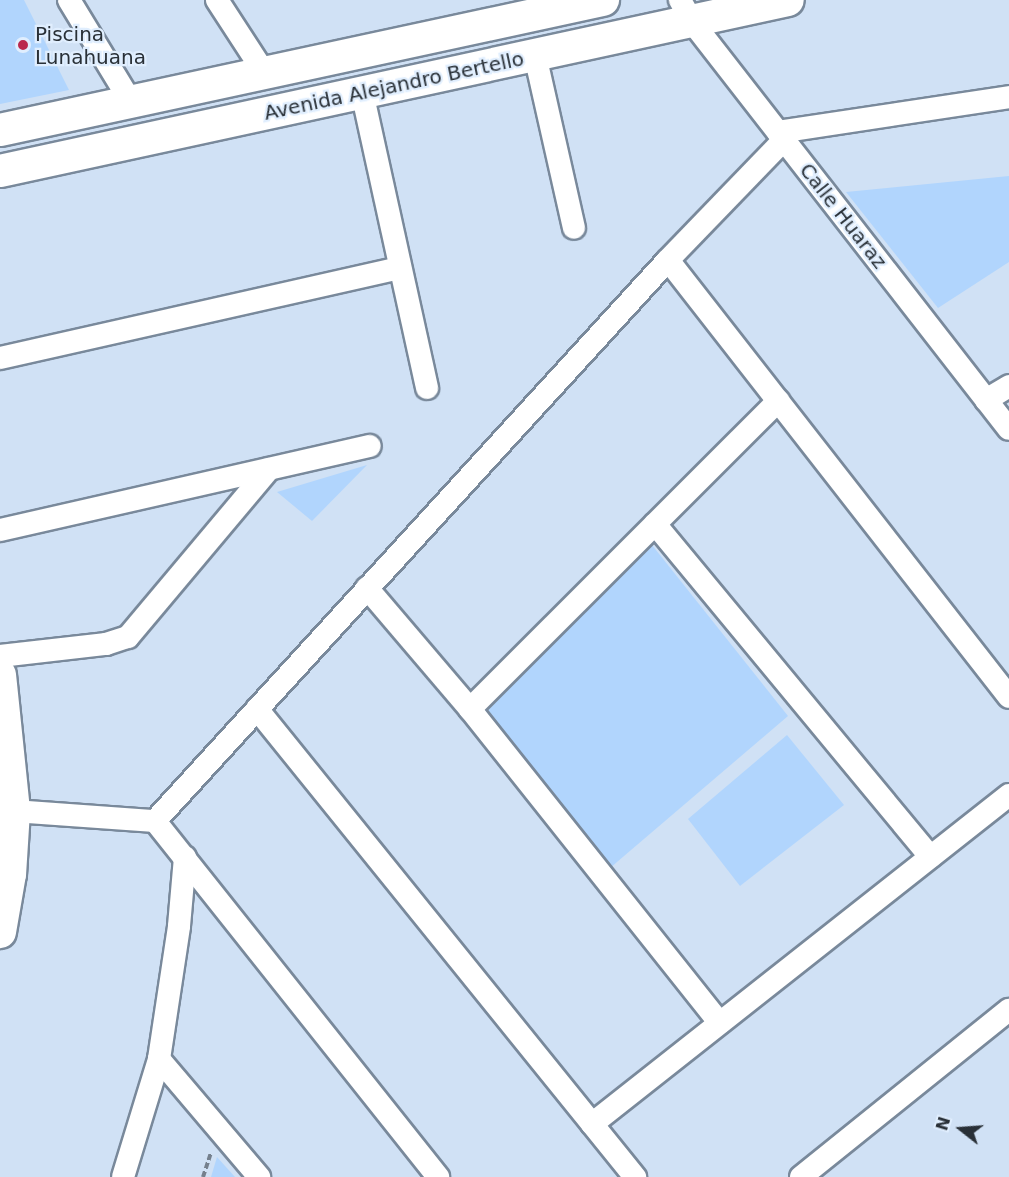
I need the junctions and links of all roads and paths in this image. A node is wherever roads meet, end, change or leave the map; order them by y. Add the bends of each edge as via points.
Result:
1 (69, 0) edge
2 (217, 0) edge
3 (603, 0) edge
4 (788, 0) edge
5 (686, 11) edge
6 (535, 55) junction
7 (265, 74) junction
8 (362, 92) junction
9 (1009, 98) edge
10 (131, 102) junction
11 (0, 130) edge
12 (781, 136) junction
13 (0, 171) edge
14 (574, 228) dead end
15 (668, 260) junction
16 (400, 268) junction
17 (0, 358) edge
18 (1009, 386) edge
19 (427, 388) dead end
20 (986, 400) junction
21 (778, 401) junction
22 (1009, 429) edge
23 (370, 447) dead end
24 (269, 469) junction
25 (655, 524) junction
26 (0, 530) edge
27 (367, 588) junction
28 (0, 656) edge
29 (0, 675) edge
30 (1008, 692) edge
31 (257, 709) junction
32 (470, 709) junction
33 (1009, 795) edge
34 (14, 811) junction
35 (155, 821) junction
36 (185, 857) junction
37 (930, 857) junction
38 (5, 874) edge
39 (0, 932) edge
40 (1009, 1010) edge
41 (720, 1023) junction
42 (159, 1059) junction
43 (592, 1124) junction
44 (123, 1177) edge
45 (259, 1177) edge
46 (438, 1177) edge
47 (635, 1177) edge
48 (801, 1177) edge

1 - 10 street
2 - 7 street
3 - 7 main road, Avenida Alejandro Bertello
4 - 5 main road, Avenida Alejandro Bertello
5 - 6 main road, Avenida Alejandro Bertello
5 - 12 street, Calle Huaraz
6 - 8 main road, Avenida Alejandro Bertello
6 - 14 street
7 - 10 main road, Avenida Alejandro Bertello
8 - 13 main road, Avenida Alejandro Bertello
8 - 16 street
9 - 12 street
10 - 11 main road, Avenida Alejandro Bertello
12 - 15 street
12 - 20 street, Calle Huaraz
15 - 21 street
15 - 27 street
16 - 17 street
16 - 19 street
18 - 20 street
20 - 22 street, Calle Huaraz
21 - 25 street
21 - 30 street
23 - 24 street
24 - 26 street
24 - 28 street via 128,637 106,644
25 - 32 street
25 - 37 street
27 - 31 street
27 - 32 street
29 - 34 main road
31 - 35 street
31 - 43 street
32 - 41 street
33 - 37 street
34 - 35 street
34 - 38 main road
35 - 36 street
36 - 42 street
36 - 46 street
37 - 41 street
38 - 39 main road
40 - 48 street
41 - 43 street
42 - 44 street
42 - 45 street
43 - 47 street

